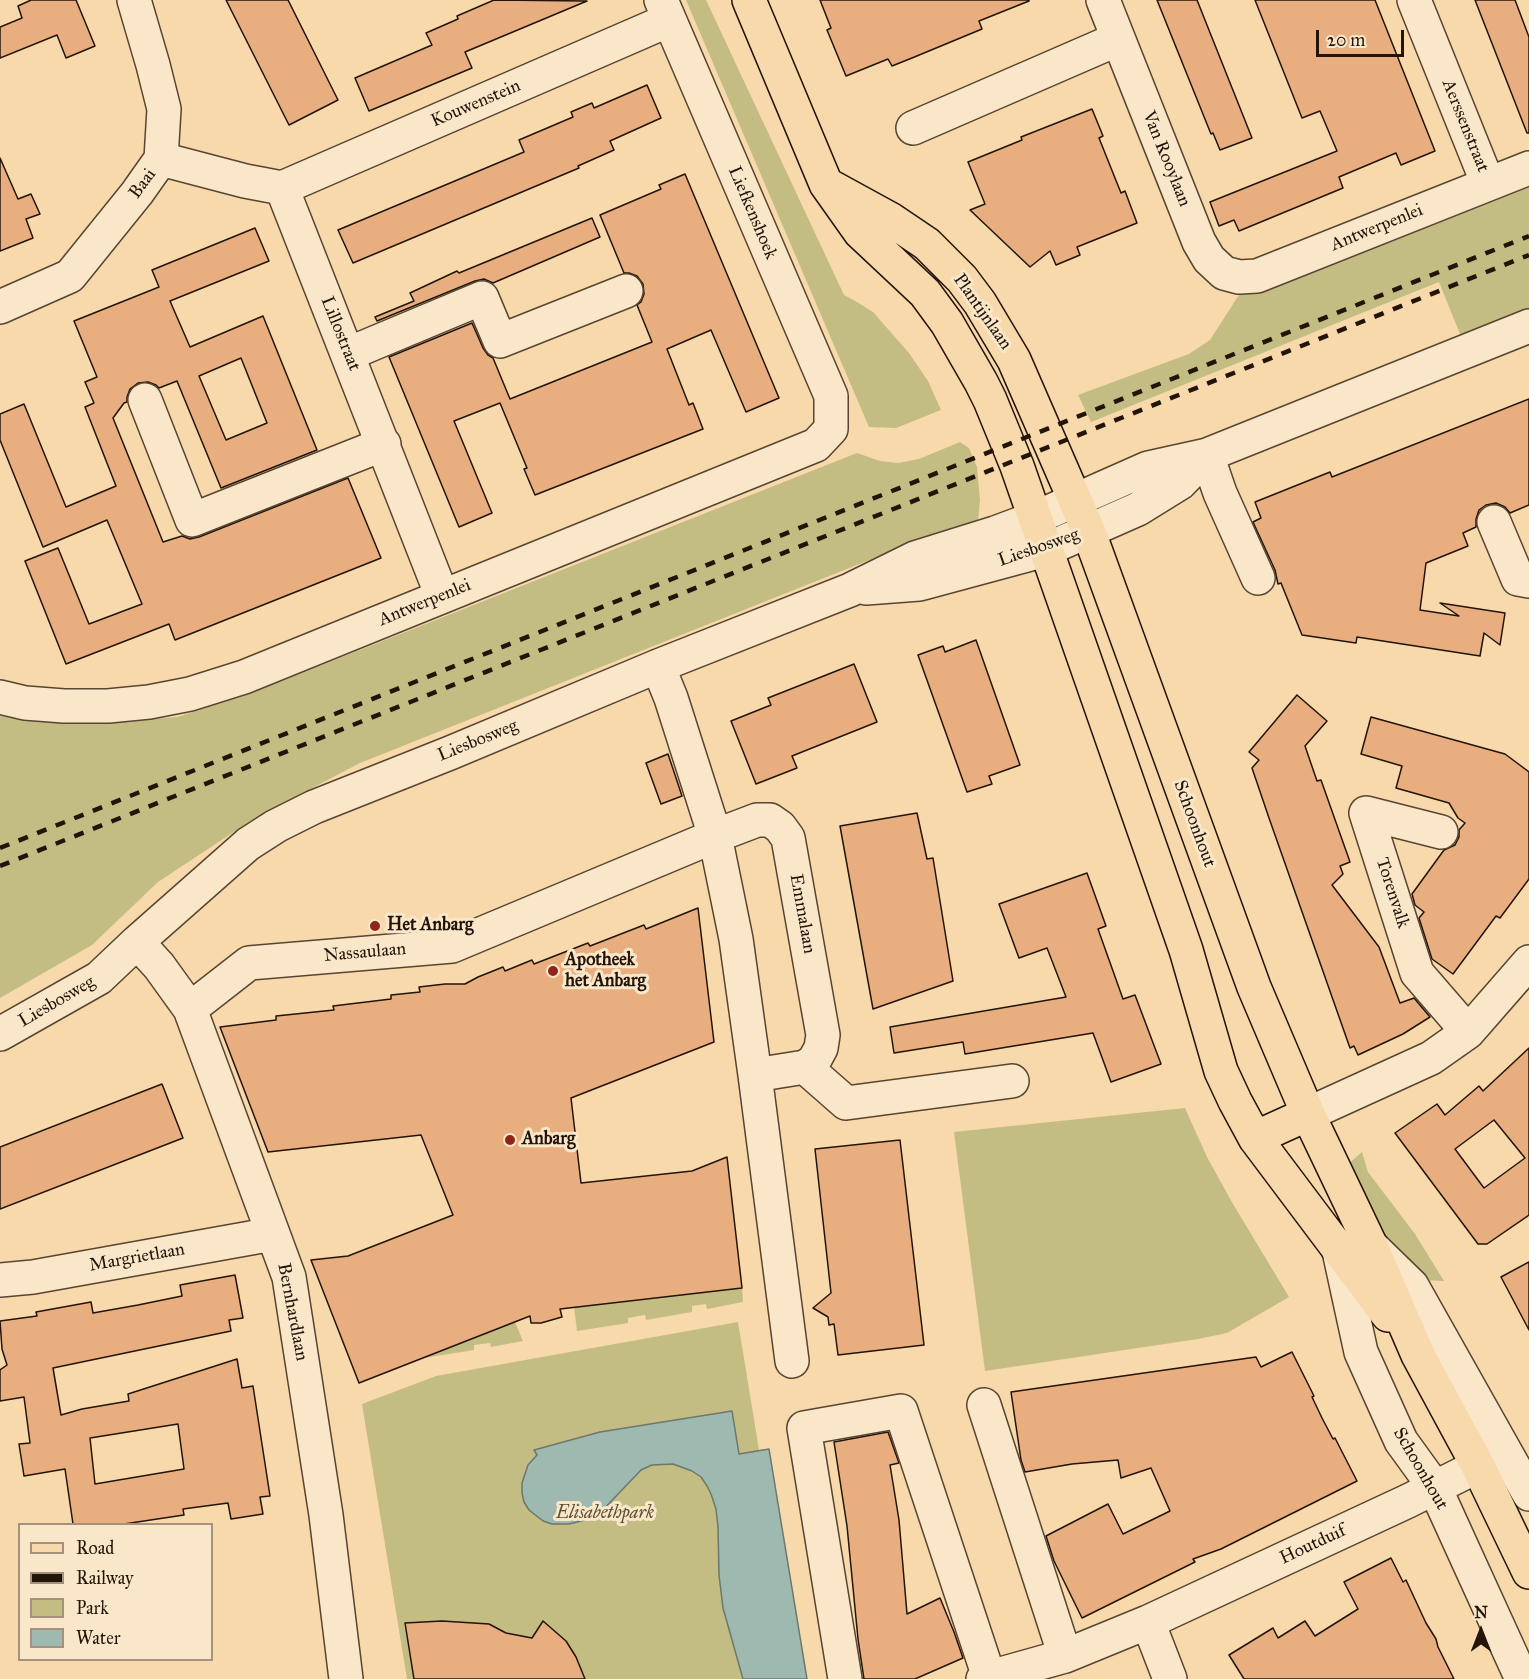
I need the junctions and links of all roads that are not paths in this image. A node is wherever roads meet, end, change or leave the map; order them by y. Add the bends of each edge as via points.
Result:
1 (134, 0) edge
2 (748, 0) edge
3 (1103, 0) edge
4 (1414, 0) edge
5 (665, 10) edge
6 (1118, 39) junction
7 (913, 128) dead end
8 (161, 159) junction
9 (1529, 168) edge
10 (826, 184) junction
11 (1488, 184) junction
12 (282, 188) junction
13 (1224, 273) joint
14 (626, 291) dead end
15 (0, 307) edge
16 (1529, 326) edge
17 (348, 354) junction
18 (1031, 396) joint
19 (145, 400) dead end
20 (993, 410) joint
21 (831, 429) joint
22 (384, 444) junction
23 (1207, 455) junction
24 (1074, 500) junction
25 (1035, 518) junction
26 (1494, 522) dead end
27 (1089, 530) junction
28 (1045, 550) junction
29 (1258, 578) dead end
30 (1529, 581) edge
31 (849, 590) junction
32 (442, 596) junction
33 (658, 666) junction
34 (0, 697) edge
35 (1441, 832) dead end
36 (715, 836) junction
37 (137, 942) junction
38 (1527, 968) edge
39 (0, 1007) edge
40 (190, 1009) junction
41 (1468, 1032) junction
42 (0, 1034) edge
43 (805, 1067) junction
44 (755, 1074) junction
45 (1012, 1081) dead end
46 (1308, 1114) junction
47 (1255, 1138) junction
48 (273, 1234) junction
49 (1371, 1246) junction
50 (1339, 1251) junction
51 (0, 1280) edge
52 (1418, 1355) junction
53 (792, 1360) dead end
54 (984, 1405) dead end
55 (1478, 1466) junction
56 (1435, 1488) junction
57 (1529, 1494) edge
58 (1529, 1572) edge
59 (1148, 1622) junction
60 (1065, 1656) junction
61 (986, 1678) edge
62 (346, 1679) edge
63 (845, 1679) edge
64 (1170, 1679) edge
65 (1522, 1679) edge

1 - 8 street, Baai via 164,108
2 - 10 main road, Plantijnlaan
3 - 6 street, Van Rooylaan
4 - 11 street, Aerssenstraat
5 - 12 street, Kouwenstein
5 - 21 street, Liefkenshoek via 831,396
6 - 7 street
6 - 13 street, Van Rooylaan via 1199,242
8 - 12 street
8 - 15 street, Baai via 70,276
9 - 11 street, Antwerpenlei
10 - 18 main road, Plantijnlaan via 927,244 962,279 997,330
10 - 20 main road, Plantijnlaan via 860,232 925,293 947,323
11 - 13 street, Antwerpenlei via 1257,276
12 - 17 street, Lillostraat
14 - 17 street via 500,341 482,298
16 - 23 street, Liesbosweg
17 - 22 street, Lillostraat
18 - 24 main road, Schoonhout
19 - 22 street via 192,520
20 - 25 main road, Schoonhout
21 - 32 street, Antwerpenlei via 816,445
22 - 32 street, Lillostraat
23 - 24 street, Liesbosweg via 1148,468
23 - 27 street, Liesbosweg via 1180,483 1138,509
23 - 29 street
24 - 25 street, Liesbosweg
24 - 27 main road, Schoonhout
25 - 28 main road, Schoonhout
25 - 31 street, Liesbosweg via 915,558
26 - 30 street via 1518,579
27 - 28 street, Liesbosweg
27 - 46 main road, Schoonhout via 1254,987
28 - 31 street, Liesbosweg via 919,584
28 - 47 main road, Schoonhout via 1186,950 1221,1071
31 - 33 street, Liesbosweg
32 - 34 street, Antwerpenlei via 244,677 190,694 108,706 25,703
33 - 36 street
33 - 37 street, Liesbosweg via 286,821 248,844
35 - 41 street, Torenvalk via 1366,813 1417,973
36 - 40 street, Nassaulaan via 452,945 249,963
36 - 43 street, Emmalaan via 757,820 770,820 788,838 823,1035 818,1054
36 - 44 street via 736,939
37 - 39 street, Liesbosweg
37 - 40 street, Bernhardlaan
37 - 42 street, Liesbosweg via 99,978
38 - 41 street
40 - 48 street, Bernhardlaan
41 - 46 street via 1431,1058
43 - 44 street
43 - 45 street via 846,1103
44 - 53 street
46 - 47 main road
46 - 49 main road, Schoonhout
47 - 50 main road, Schoonhout
48 - 51 street, Margrietlaan
48 - 62 street, Bernhardlaan via 289,1277 326,1515
49 - 52 main road, Schoonhout
49 - 57 street, Schoonhout via 1412,1286
50 - 52 main road, Schoonhout
50 - 56 street, Schoonhout via 1361,1352 1401,1441
52 - 55 main road, Schoonhout
54 - 60 street
55 - 56 street, Houtduif
55 - 58 main road, Schoonhout
56 - 59 street, Houtduif
56 - 65 street, Schoonhout
59 - 60 street, Houtduif
59 - 64 street
60 - 61 street
61 - 63 street via 901,1411 804,1428

